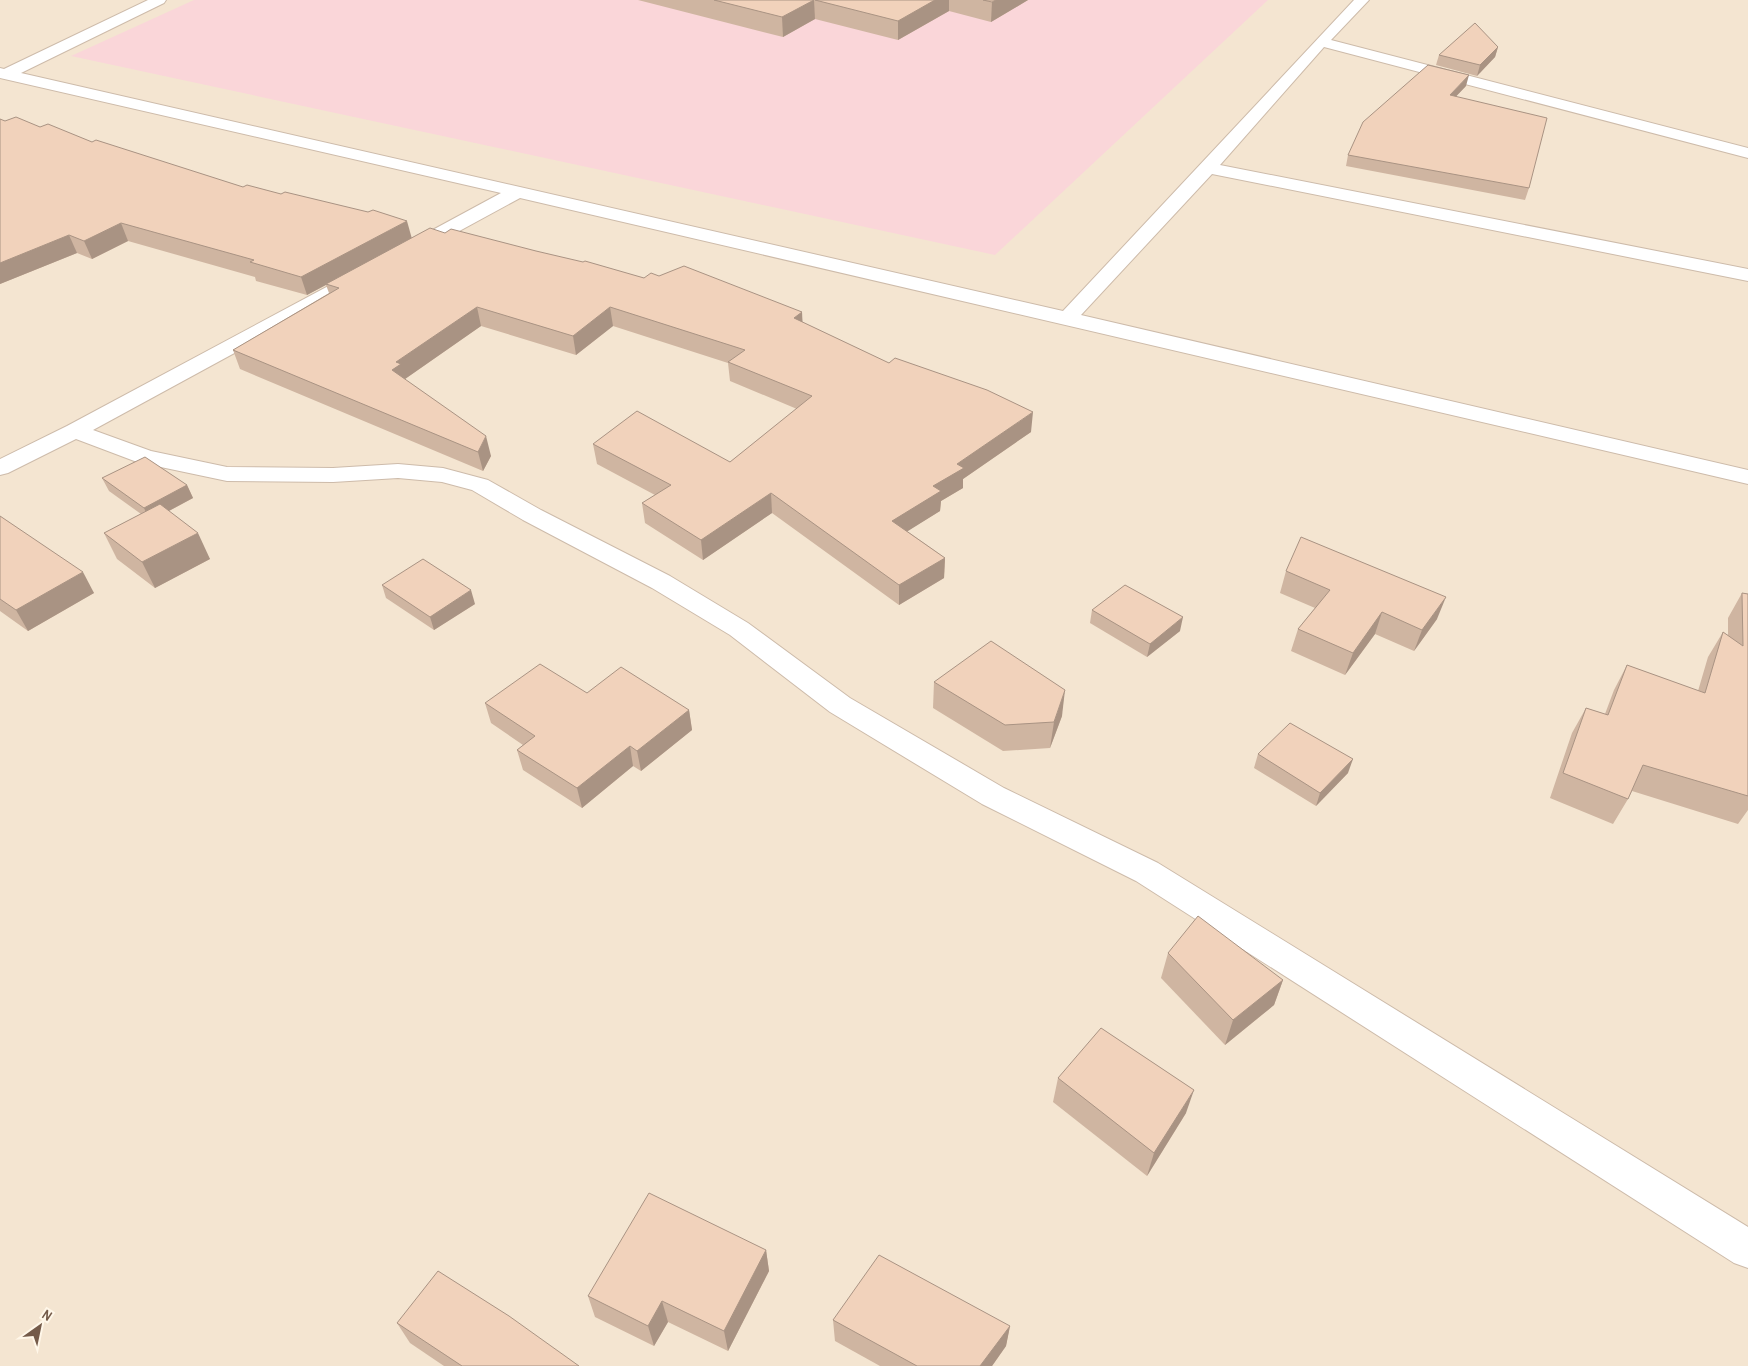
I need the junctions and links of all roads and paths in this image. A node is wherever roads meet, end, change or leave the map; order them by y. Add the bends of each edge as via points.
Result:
1 (159, 0) edge
2 (1362, 0) edge
3 (1321, 42) junction
4 (3, 74) edge
5 (1748, 153) edge
6 (1208, 168) junction
7 (516, 192) junction
8 (395, 258) edge
9 (369, 272) edge
10 (1748, 275) edge
11 (1068, 318) junction
12 (75, 431) junction
13 (0, 468) edge
14 (1748, 477) edge
15 (1748, 1249) edge

1 - 4 street
2 - 3 street
3 - 5 street
3 - 6 street
4 - 7 street
6 - 10 street
6 - 11 street
7 - 8 street
7 - 11 street
9 - 12 street
11 - 14 street
12 - 13 street
12 - 15 street via 145,457 227,474 333,475 398,471 443,475 480,485 661,582 739,629 840,705 992,796 1147,872

